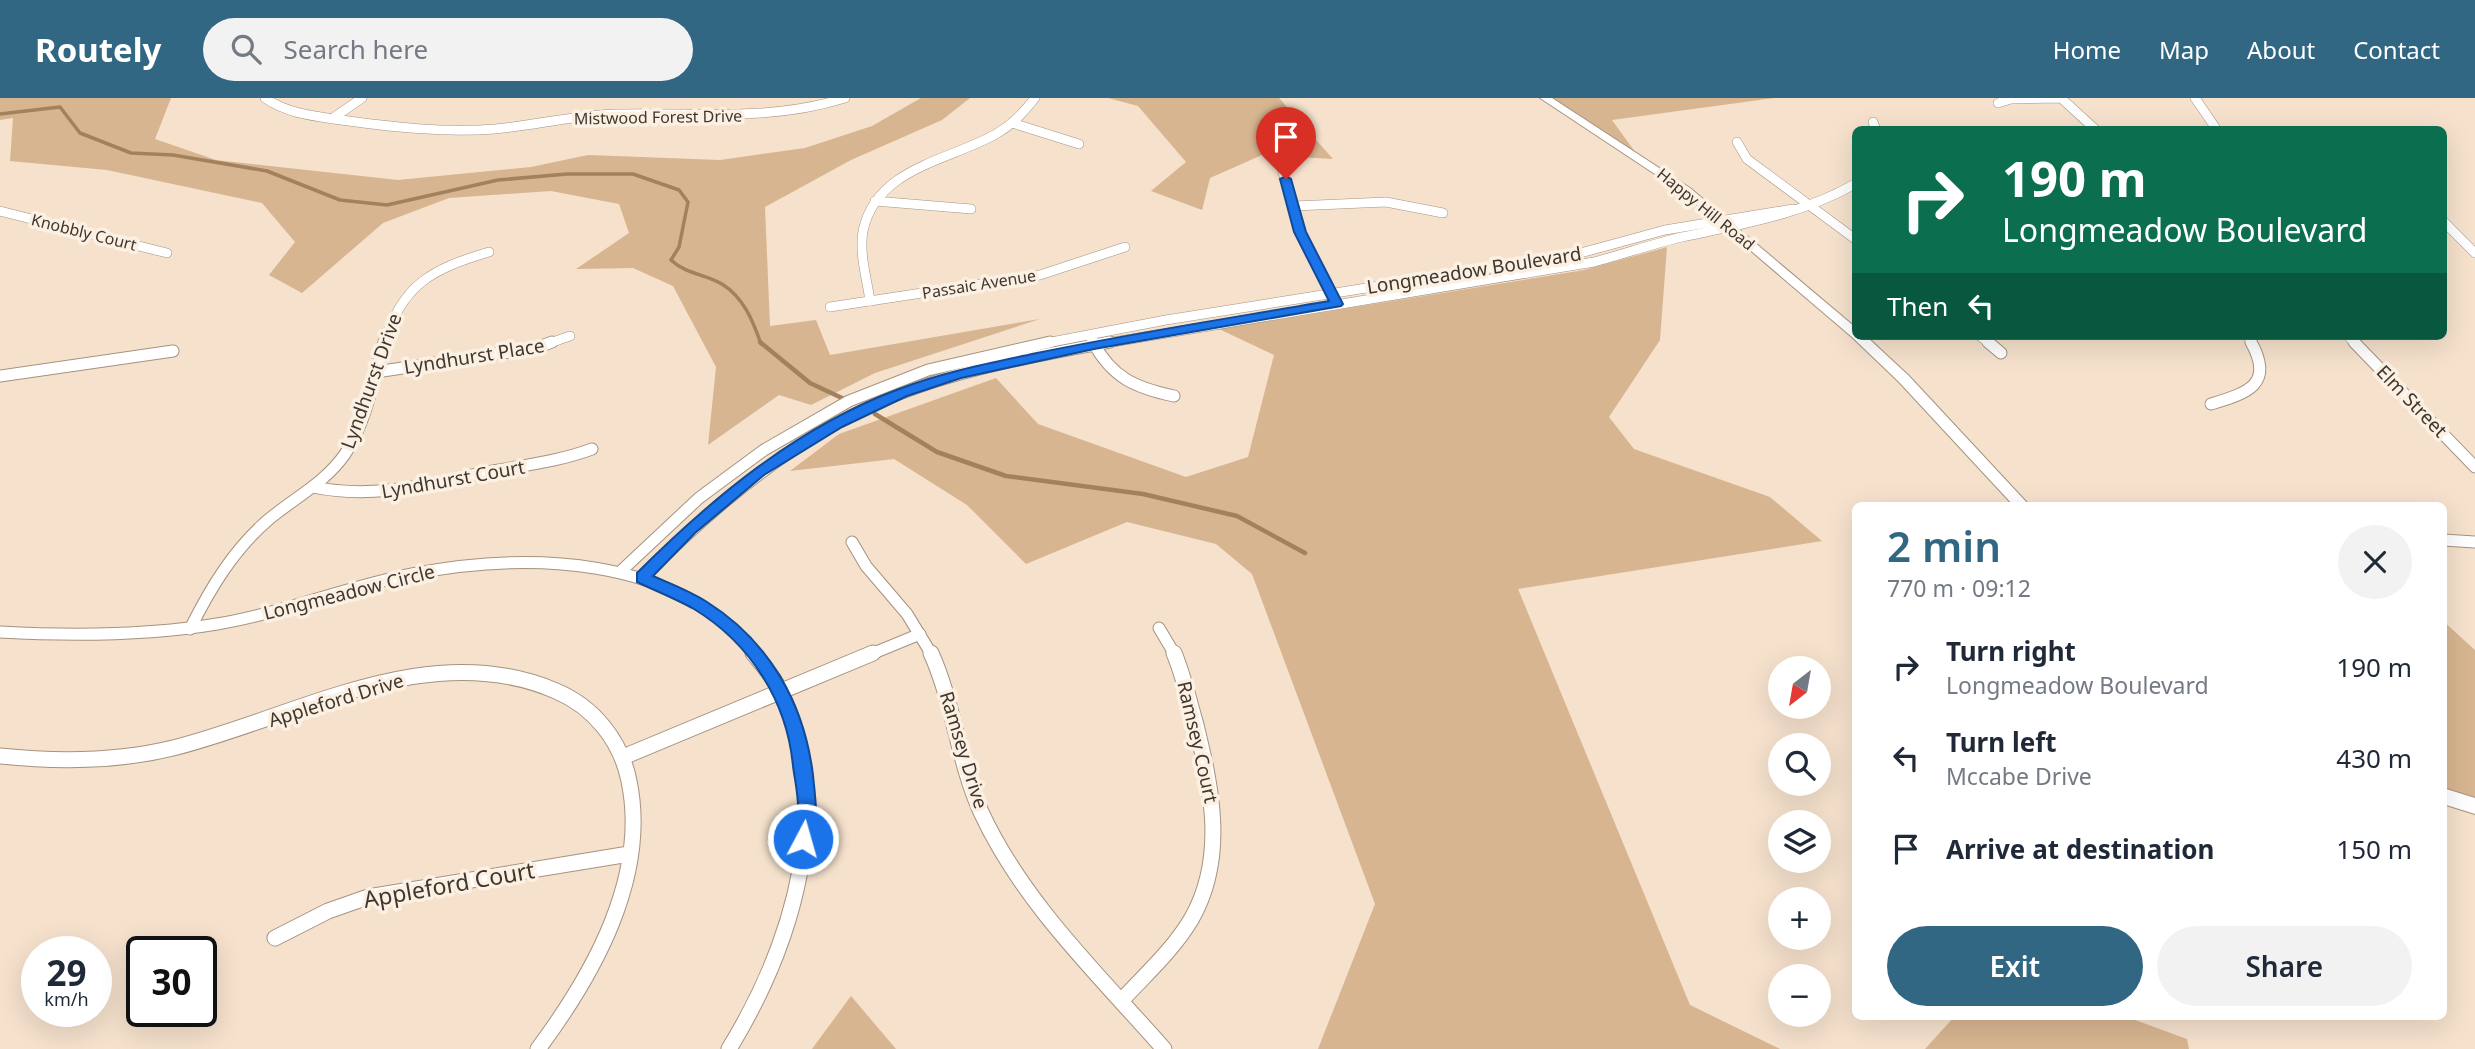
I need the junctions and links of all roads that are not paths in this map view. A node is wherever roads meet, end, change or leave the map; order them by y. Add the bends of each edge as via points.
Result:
1 (265, 98) edge
2 (362, 98) edge
3 (845, 98) edge
4 (1035, 98) edge
5 (1545, 98) edge
6 (2061, 98) edge
7 (2195, 98) edge
8 (1998, 103) dead end
9 (333, 118) junction
10 (1012, 123) junction
11 (2092, 126) edge
12 (2214, 126) edge
13 (1737, 142) dead end
14 (1079, 144) dead end
15 (1280, 165) dead end
16 (1852, 186) edge
17 (875, 201) junction
18 (1293, 205) junction
19 (1808, 208) junction
20 (971, 209) dead end
21 (0, 211) edge
22 (1443, 213) dead end
23 (1729, 225) junction
24 (2447, 225) edge
25 (1852, 237) edge
26 (1125, 247) dead end
27 (489, 252) dead end
28 (167, 253) dead end
29 (2475, 253) edge
30 (1331, 293) junction
31 (870, 301) junction
32 (1336, 304) junction
33 (830, 307) dead end
34 (1852, 332) edge
35 (569, 336) dead end
36 (1092, 340) junction
37 (1861, 340) edge
38 (1985, 340) edge
39 (2250, 340) edge
40 (2352, 340) edge
41 (173, 351) dead end
42 (2001, 353) dead end
43 (376, 372) junction
44 (0, 376) edge
45 (1174, 396) dead end
46 (2211, 404) dead end
47 (592, 449) dead end
48 (2475, 467) edge
49 (313, 486) junction
50 (2019, 502) edge
51 (2447, 540) edge
52 (2475, 541) edge
53 (852, 542) dead end
54 (620, 572) junction
55 (642, 578) junction
56 (1159, 628) dead end
57 (190, 629) junction
58 (0, 632) edge
59 (920, 634) junction
60 (782, 691) junction
61 (0, 756) edge
62 (622, 757) junction
63 (2447, 797) edge
64 (2475, 806) edge
65 (629, 854) junction
66 (275, 938) dead end
67 (1122, 1000) junction
68 (538, 1049) edge
69 (729, 1049) edge
70 (1164, 1049) edge

1 - 9 street, Mistwood Forest Drive via 288,111
2 - 9 street
3 - 9 street, Mistwood Forest Drive via 775,114 603,115 476,130
4 - 10 street
5 - 23 street, Happy Hill Road via 1673,180
6 - 8 street
6 - 11 street
7 - 12 street
10 - 14 street
10 - 17 street via 910,172
13 - 19 street via 1747,159
15 - 18 street
16 - 19 street
17 - 20 street
17 - 31 street via 862,233
18 - 22 street via 1374,199
18 - 30 street via 1300,232
19 - 23 street via 1785,218
19 - 25 street
21 - 28 street, Knobbly Court
23 - 30 street, Longmeadow Boulevard via 1665,230 1573,255
23 - 32 street, Longmeadow Boulevard via 1570,266
23 - 34 street, Happy Hill Road
24 - 29 street
26 - 31 street, Passaic Avenue via 1040,275
27 - 43 street, Lyndhurst Drive via 448,265 413,288 388,322
30 - 32 street
30 - 36 street, Longmeadow Boulevard
31 - 33 street, Passaic Avenue
32 - 36 street, Longmeadow Boulevard
35 - 43 street, Lyndhurst Place via 536,348
36 - 45 street via 1105,366 1122,380
36 - 54 street, Longmeadow Boulevard via 928,370 831,410 722,480
36 - 55 street, Longmeadow Boulevard via 946,378 863,410 785,454 737,488
37 - 50 street, Happy Hill Road
38 - 42 street
39 - 46 street via 2261,360 2258,382 2245,394
40 - 48 street, Elm Street
41 - 44 street
43 - 49 street, Lyndhurst Drive via 352,444
47 - 49 street, Lyndhurst Court via 561,460 402,491 357,494
49 - 57 street, Lyndhurst Drive via 236,551
51 - 52 street
53 - 59 street, Ramsey Drive
54 - 55 street, Longmeadow Circle
54 - 57 street, Longmeadow Circle via 573,564 479,564 391,579 253,617
55 - 60 street, Longmeadow Circle via 699,605 726,624 766,666
56 - 67 street, Ramsey Court via 1179,661 1208,773 1214,800 1213,857 1196,910 1180,935
57 - 58 street, Longmeadow Circle via 104,636
59 - 60 street
59 - 67 street, Ramsey Drive via 944,683 973,789 999,848 1024,885
60 - 62 street
60 - 69 street, Longmeadow Circle via 801,749 807,813 791,898 770,972
61 - 62 street, Appleford Drive via 66,761 138,755 223,735 389,681 472,671 518,677 564,693 597,718
62 - 65 street, Appleford Drive via 632,800
63 - 64 street
65 - 66 street, Appleford Court via 379,895 328,911
65 - 68 street, Appleford Drive via 610,923 589,969
67 - 70 street, Ramsey Drive

